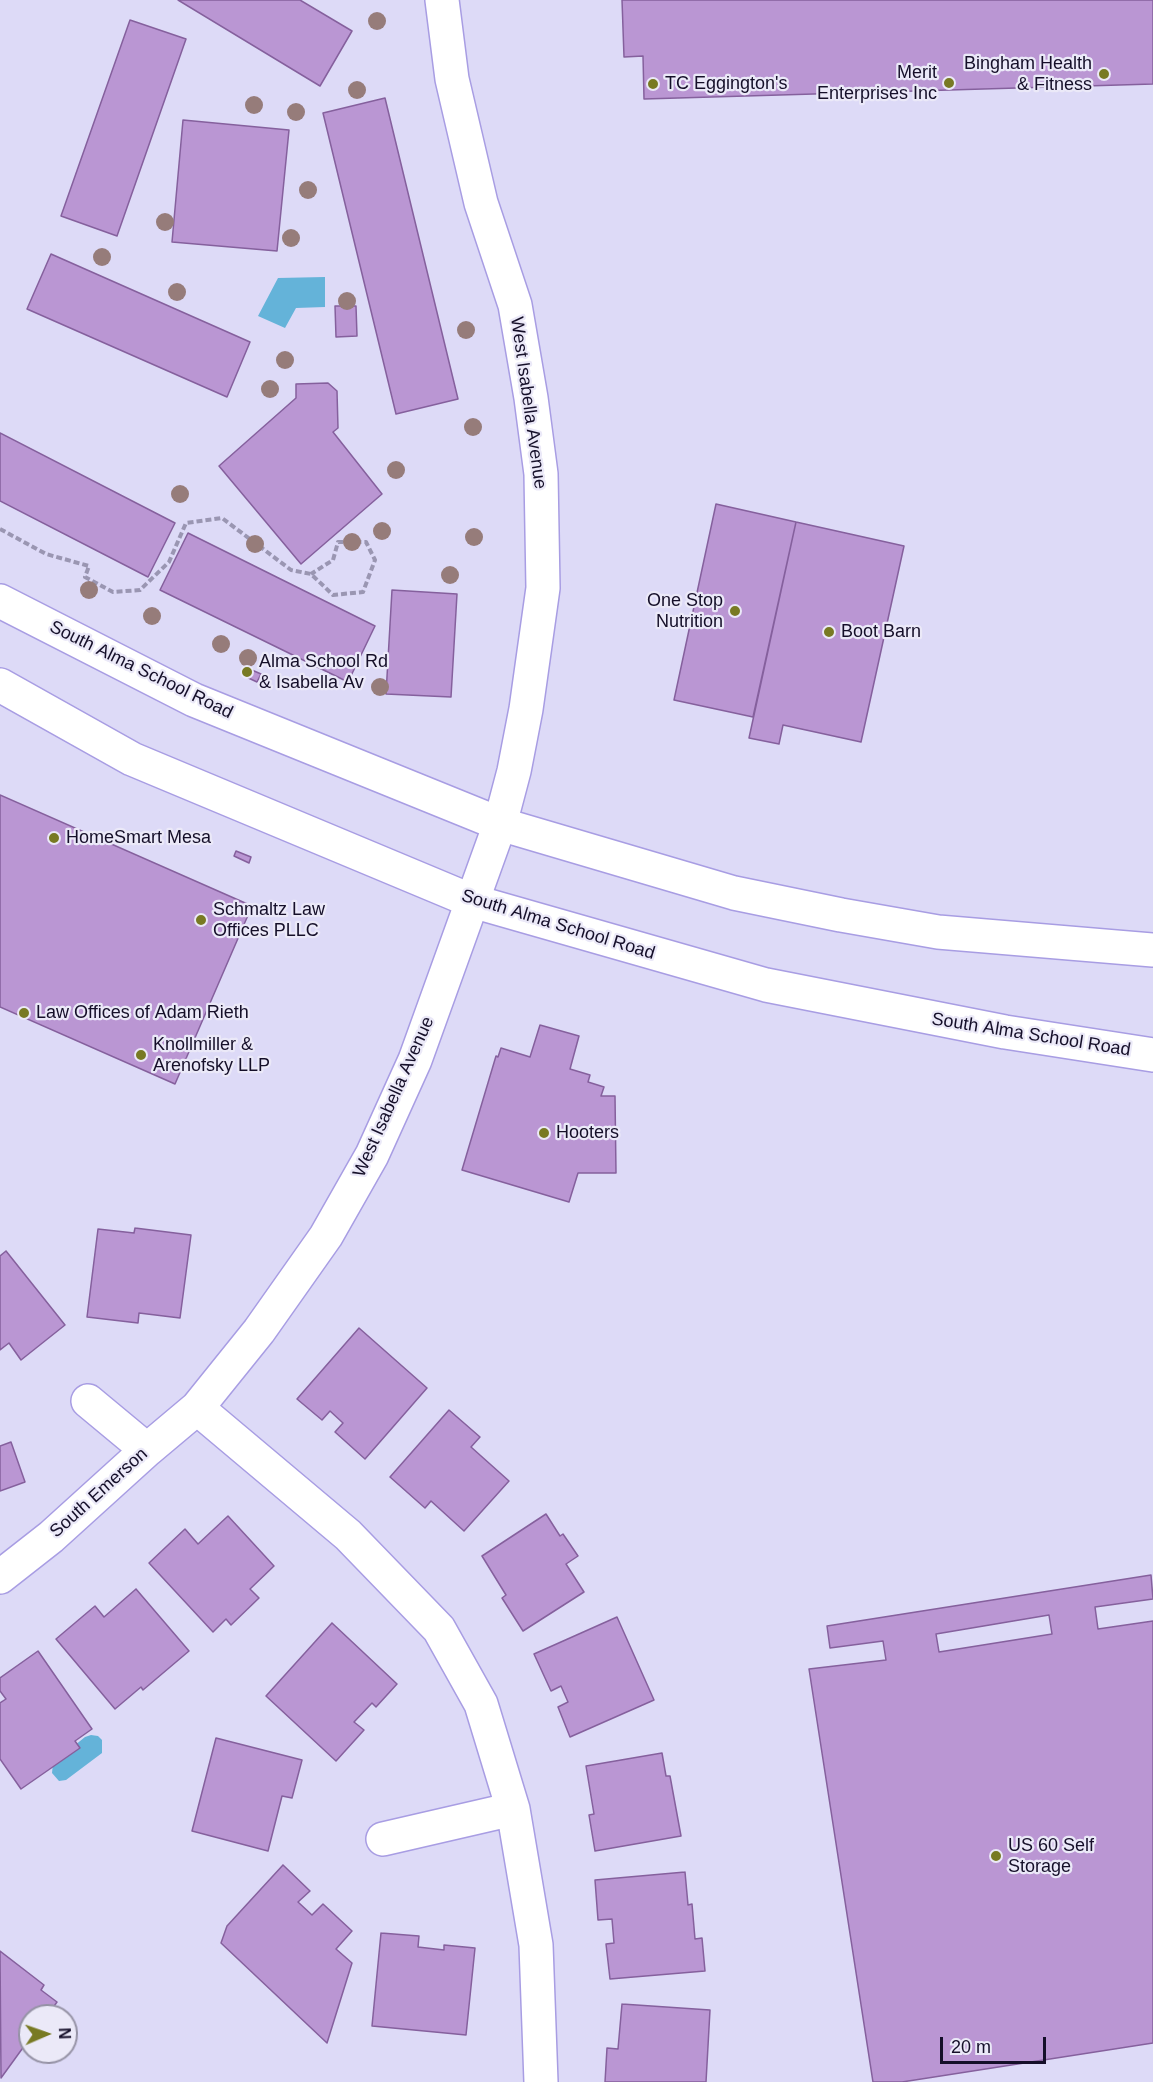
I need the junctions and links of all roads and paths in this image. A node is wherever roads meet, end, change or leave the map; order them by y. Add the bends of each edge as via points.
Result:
1 (442, 0) edge
2 (0, 529) edge
3 (312, 574) junction
4 (0, 601) edge
5 (0, 685) edge
6 (500, 824) junction
7 (472, 901) junction
8 (1153, 950) edge
9 (1153, 1055) edge
10 (88, 1401) dead end
11 (197, 1407) junction
12 (147, 1450) junction
13 (0, 1577) edge
14 (513, 1809) junction
15 (383, 1839) dead end
16 (541, 2082) edge

1 - 6 street, West Isabella Avenue via 452,79 476,181 514,305 541,474 543,588 526,710
2 - 3 path via 46,554 89,566 85,577 113,592 140,590 169,562 186,523 222,518 291,570
3 - 3 path via 333,595 363,592 375,560 366,542 338,542 333,560
4 - 6 street, South Alma School Road via 194,700
5 - 7 street, South Alma School Road via 132,759
6 - 7 street, West Isabella Avenue
6 - 8 street, South Alma School Road via 735,893 842,915 938,932
7 - 9 street, South Alma School Road via 766,985 1005,1032
7 - 11 street, West Isabella Avenue via 415,1060 372,1155 326,1236 259,1331
10 - 12 street
11 - 12 street, South Emerson
11 - 14 street via 348,1535 439,1629 481,1704
12 - 13 street, South Emerson via 51,1537
14 - 15 street
14 - 16 street via 536,1945

